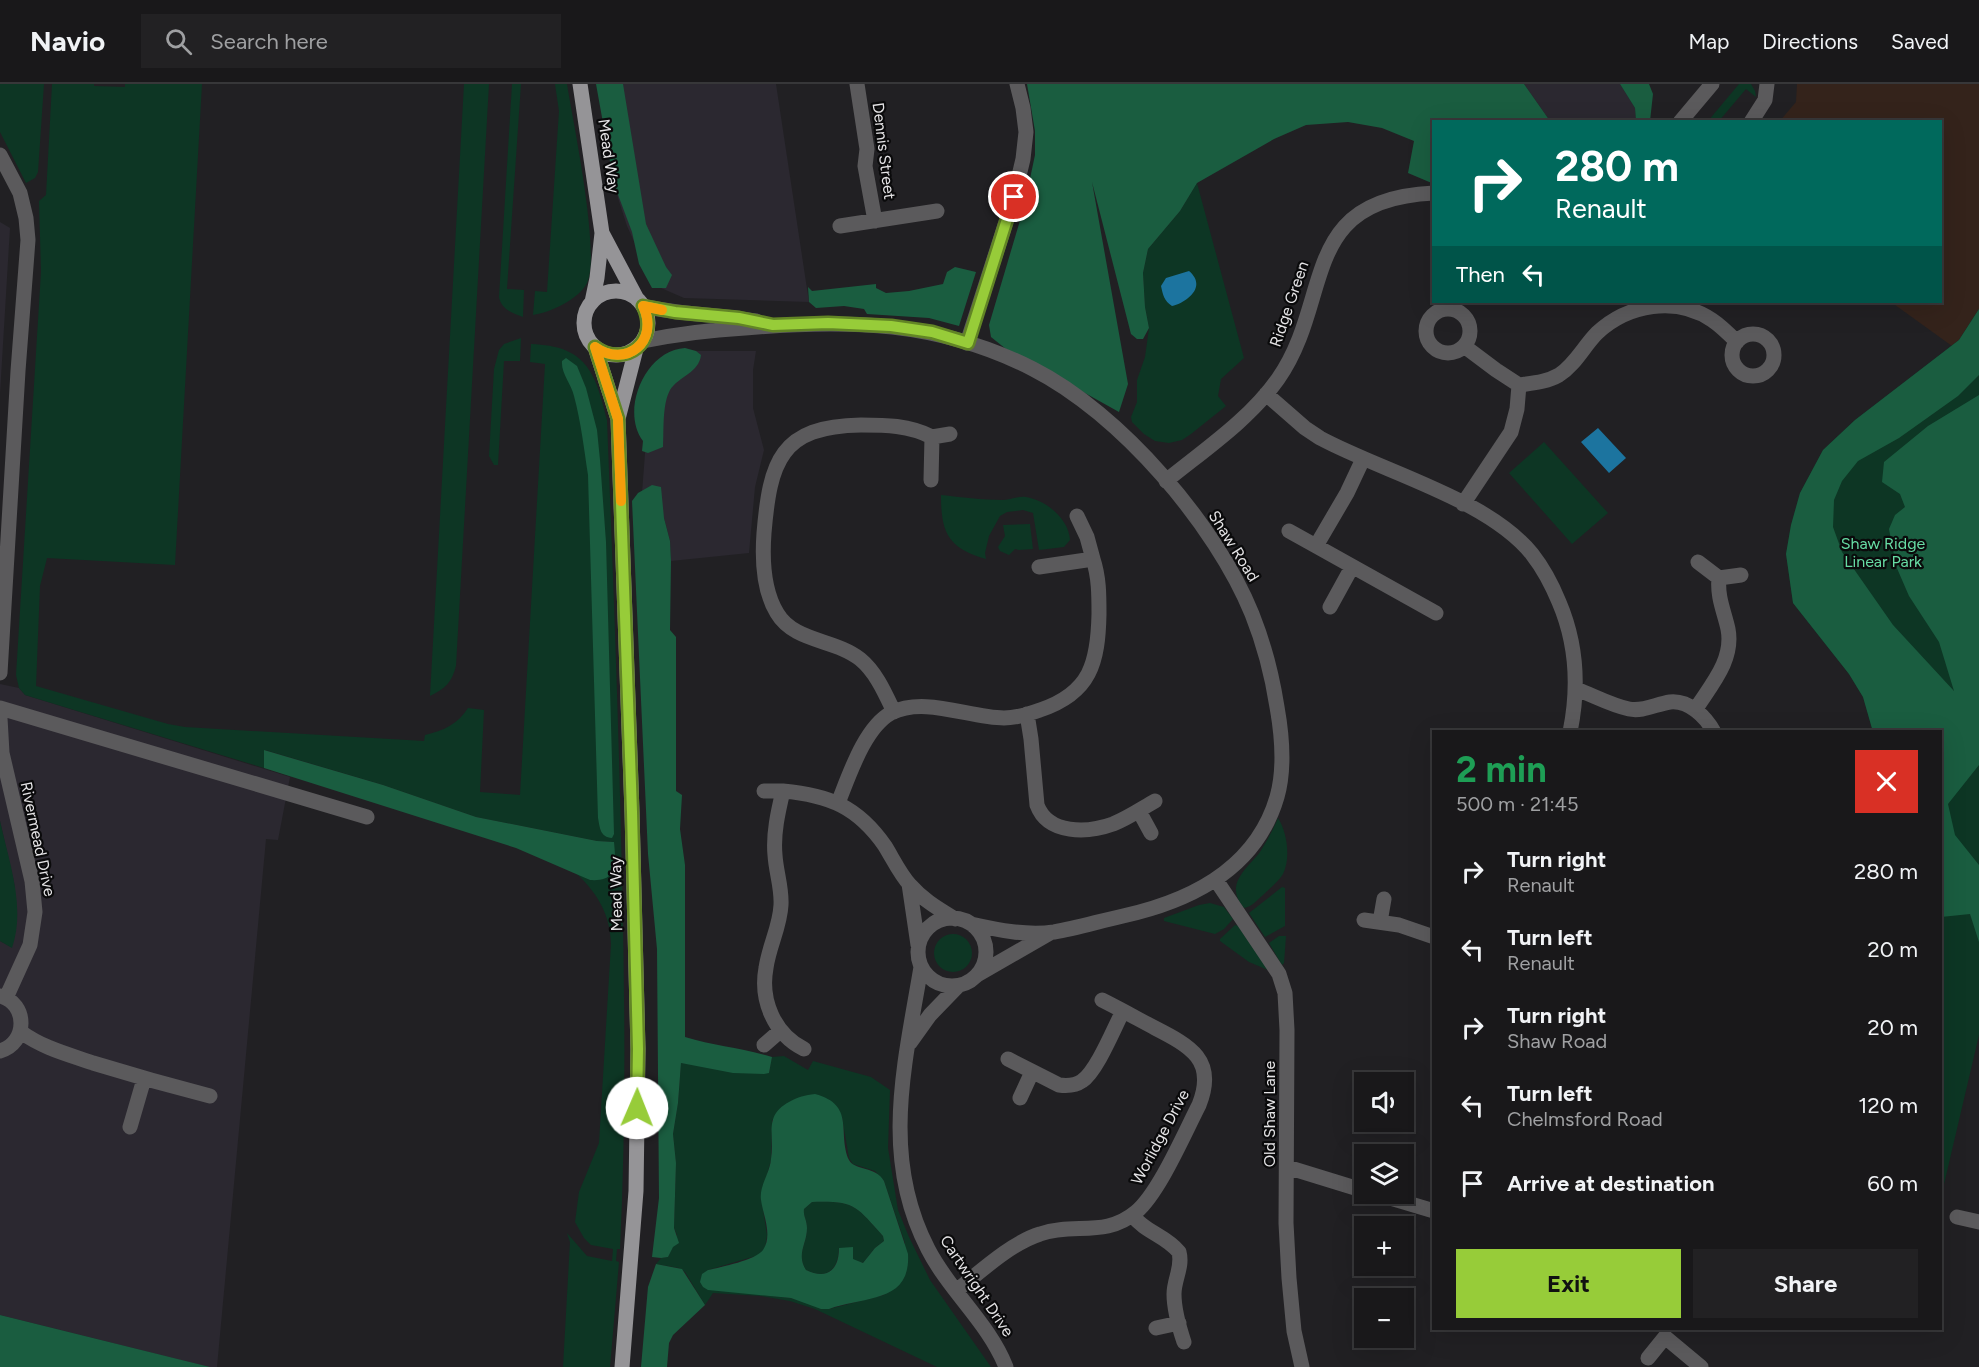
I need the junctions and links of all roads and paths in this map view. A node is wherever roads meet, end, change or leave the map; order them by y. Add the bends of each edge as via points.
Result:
1 (580, 84) edge
2 (1017, 84) edge
3 (1712, 84) edge
4 (1767, 84) edge
5 (862, 85) edge
6 (1682, 120) edge
7 (1752, 120) edge
8 (0, 155) edge
9 (0, 176) edge
10 (15, 184) junction
11 (1432, 193) edge
12 (937, 211) dead end
13 (875, 221) junction
14 (840, 226) dead end
15 (602, 233) junction
16 (592, 302) junction
17 (640, 302) junction
18 (773, 325) junction
19 (1737, 342) dead end
20 (968, 343) junction
21 (639, 345) junction
22 (1464, 346) dead end
23 (595, 347) junction
24 (1519, 385) junction
25 (1266, 394) junction
26 (618, 419) junction
27 (950, 434) dead end
28 (932, 437) junction
29 (1363, 459) junction
30 (931, 480) dead end
31 (1166, 481) junction
32 (1464, 504) junction
33 (1077, 516) dead end
34 (1289, 531) dead end
35 (1316, 546) junction
36 (1093, 559) junction
37 (1698, 561) dead end
38 (1039, 567) dead end
39 (1352, 567) junction
40 (1741, 575) dead end
41 (1719, 578) junction
42 (1330, 607) dead end
43 (1436, 613) dead end
44 (0, 673) edge
45 (1576, 689) junction
46 (0, 708) edge
47 (1695, 710) junction
48 (894, 712) junction
49 (1027, 714) junction
50 (0, 718) edge
51 (1570, 730) edge
52 (1713, 730) edge
53 (764, 791) dead end
54 (783, 791) junction
55 (1155, 801) dead end
56 (838, 803) junction
57 (1139, 811) junction
58 (367, 816) dead end
59 (1151, 833) dead end
60 (1216, 880) junction
61 (909, 884) junction
62 (1384, 899) dead end
63 (955, 919) junction
64 (1364, 920) dead end
65 (1380, 922) junction
66 (971, 924) junction
67 (1052, 932) junction
68 (1432, 936) edge
69 (918, 945) junction
70 (921, 967) junction
71 (977, 975) junction
72 (958, 986) junction
73 (3, 997) edge
74 (1102, 1000) dead end
75 (1123, 1011) junction
76 (780, 1031) junction
77 (21, 1032) junction
78 (764, 1045) dead end
79 (908, 1048) junction
80 (804, 1050) dead end
81 (0, 1051) edge
82 (1008, 1059) dead end
83 (1032, 1072) junction
84 (144, 1079) junction
85 (210, 1096) dead end
86 (1020, 1098) dead end
87 (130, 1127) dead end
88 (1287, 1167) junction
89 (1354, 1188) edge
90 (1411, 1204) edge
91 (1432, 1210) edge
92 (1131, 1215) junction
93 (1957, 1217) dead end
94 (1979, 1222) edge
95 (956, 1291) junction
96 (1179, 1323) junction
97 (1156, 1328) dead end
98 (1184, 1342) dead end
99 (1648, 1358) dead end
100 (622, 1367) edge
101 (1006, 1367) edge
102 (1302, 1367) edge
103 (1701, 1367) edge

1 - 15 main road, Mead Way
2 - 20 street via 1026,132 1023,159
3 - 6 street
4 - 7 street via 1765,100
5 - 13 street, Dennis Street via 865,166
8 - 10 street
9 - 10 street
10 - 44 street via 26,218 28,240
11 - 25 street, Ridge Green via 1412,194 1369,207 1339,234 1323,261 1299,341
12 - 13 street, Dennis Street
13 - 14 street, Dennis Street
15 - 16 main road, Mead Way
15 - 17 main road, Mead Way
16 - 17 main road via 611,292 621,292
16 - 23 main road via 584,324
17 - 18 street, Shaw Road via 675,312
17 - 21 main road via 648,322
18 - 20 street, Shaw Road via 875,325 932,332
18 - 21 street, Shaw Road via 694,332
19 - 24 street via 1711,319 1696,312 1657,305 1637,309 1598,331 1557,376
20 - 31 street, Shaw Road via 1034,369 1067,389 1105,417
21 - 23 main road via 618,356
21 - 26 main road, Mead Way
22 - 24 street
23 - 26 main road, Mead Way
24 - 32 street via 1511,432
25 - 29 street via 1305,428
25 - 31 street, Ridge Green via 1226,433
26 - 100 main road, Mead Way via 638,1049 636,1191
27 - 28 street
28 - 30 street
28 - 48 street via 902,427 838,426 815,430 784,453 775,466 769,488 764,561 776,612 785,624 800,633 860,659 876,678
29 - 32 street
29 - 35 street
31 - 60 street, Shaw Road via 1213,542 1244,596 1266,656 1280,724 1278,795 1246,852
32 - 45 street via 1511,533 1544,570 1568,628
33 - 36 street
34 - 35 street
35 - 39 street
36 - 38 street
36 - 49 street via 1099,600 1098,643 1093,663 1086,678 1068,697
37 - 41 street
39 - 42 street
39 - 43 street
40 - 41 street
41 - 47 street via 1718,597 1729,632 1727,656
45 - 47 street via 1630,710 1671,702
45 - 51 street
46 - 58 street
47 - 52 street
48 - 49 street via 923,708 992,718
48 - 56 street via 869,735
49 - 57 street via 1037,806 1045,820 1057,827 1090,828 1109,825
50 - 73 street, Rivermead Drive via 2,753 32,881 35,912 30,945
53 - 54 street
54 - 56 street
54 - 76 street via 775,852 781,910 765,978 769,1009
55 - 57 street
56 - 61 street via 883,843
57 - 59 street
60 - 67 street, Shaw Road via 1157,909
60 - 88 street, Old Shaw Lane via 1282,982 1287,1030
61 - 63 street
61 - 69 street
62 - 65 street
63 - 66 street
63 - 69 street via 934,923
64 - 65 street
65 - 68 street
66 - 67 street, Shaw Road via 1011,931
66 - 71 street via 985,944 986,955
67 - 71 street, Shaw Road
69 - 70 street
70 - 72 street via 936,982
70 - 79 street, Cartwright Drive
71 - 72 street
72 - 79 street, Cartwright Drive via 930,1015
73 - 77 street via 19,1010
74 - 75 street, Worlidge Drive
75 - 83 street via 1094,1068 1079,1083 1059,1085
75 - 92 street, Worlidge Drive via 1190,1048 1201,1062 1205,1083 1199,1105 1156,1185
76 - 78 street
76 - 80 street
77 - 81 street via 10,1047
77 - 84 street via 37,1044
79 - 95 street, Cartwright Drive via 899,1126 904,1175 928,1249
82 - 83 street
83 - 86 street
84 - 85 street
84 - 87 street
88 - 89 street
88 - 102 street, Old Shaw Lane via 1289,1278
90 - 91 street
92 - 95 street, Worlidge Drive via 1103,1228 1056,1230 1031,1236
92 - 96 street via 1140,1226 1179,1252 1181,1264 1174,1293
93 - 94 street
95 - 101 street, Cartwright Drive via 992,1336
96 - 97 street
96 - 98 street
99 - 103 street via 1665,1337

